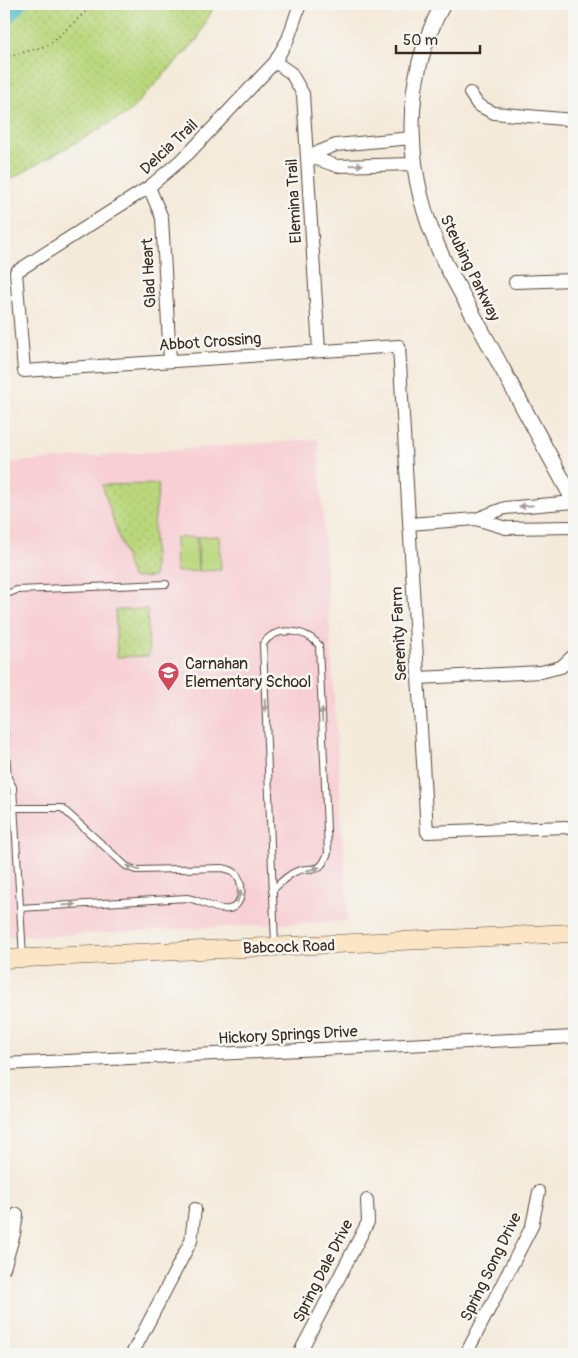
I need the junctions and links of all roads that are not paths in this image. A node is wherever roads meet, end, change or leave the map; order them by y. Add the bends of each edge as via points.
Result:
1 (300, 4) edge
2 (443, 4) edge
3 (275, 62) junction
4 (470, 93) dead end
5 (574, 120) edge
6 (412, 138) junction
7 (308, 156) junction
8 (414, 164) junction
9 (150, 187) junction
10 (574, 280) edge
11 (515, 282) dead end
12 (399, 346) joint
13 (319, 351) junction
14 (170, 360) junction
15 (24, 371) joint
16 (574, 502) edge
17 (476, 520) junction
18 (409, 524) junction
19 (574, 527) edge
20 (166, 584) dead end
21 (4, 595) edge
22 (574, 655) edge
23 (418, 678) junction
24 (4, 728) edge
25 (14, 808) junction
26 (574, 830) edge
27 (272, 891) junction
28 (20, 908) junction
29 (574, 933) edge
30 (275, 947) junction
31 (23, 958) junction
32 (4, 959) edge
33 (574, 1037) edge
34 (4, 1064) edge
35 (539, 1192) dead end
36 (366, 1200) dead end
37 (195, 1209) dead end
38 (17, 1214) dead end
39 (4, 1268) edge
40 (132, 1354) edge
41 (298, 1354) edge
42 (466, 1354) edge

1 - 3 street, Delcia Trail via 288,39
2 - 6 street, Steubing Parkway via 422,53 414,89
3 - 7 street, Elemina Trail via 291,73 303,94
3 - 9 street, Delcia Trail via 188,154
4 - 5 street via 478,105 494,113
6 - 7 street via 336,145
6 - 8 street, Steubing Parkway
7 -> 8 street via 337,166
7 - 13 street, Elemina Trail
8 - 16 street, Steubing Parkway via 432,236
9 - 14 street, Glad Heart via 162,218
9 - 15 street, Delcia Trail via 16,272
10 - 11 street
12 - 13 street, Abbot Crossing
12 - 18 street, Serenity Farm via 410,435
13 - 14 street, Abbot Crossing
14 - 15 street, Abbot Crossing
16 -> 17 street via 506,508
17 - 18 street
17 - 19 street via 506,528
18 - 23 street, Serenity Farm
20 - 21 lane via 17,590
22 - 23 street via 561,667 541,672
23 - 26 street, Serenity Farm via 427,832 566,827
24 - 25 lane
25 - 28 lane
28 -> 25 lane via 187,898 200,900 217,909 236,906 242,892 235,872 223,868 143,871 126,866 62,808
27 -> 27 lane via 283,879 299,870 319,868 328,853 319,645 311,636 301,632 278,633 263,644
27 - 30 lane
28 - 31 lane
29 - 30 main road, Babcock Road
30 - 31 main road, Babcock Road
31 - 32 main road, Babcock Road
33 - 34 street, Hickory Springs Drive
35 - 42 street, Spring Song Drive via 532,1226
36 - 41 street, Spring Dale Drive via 368,1222
37 - 40 street via 191,1241
38 - 39 street

